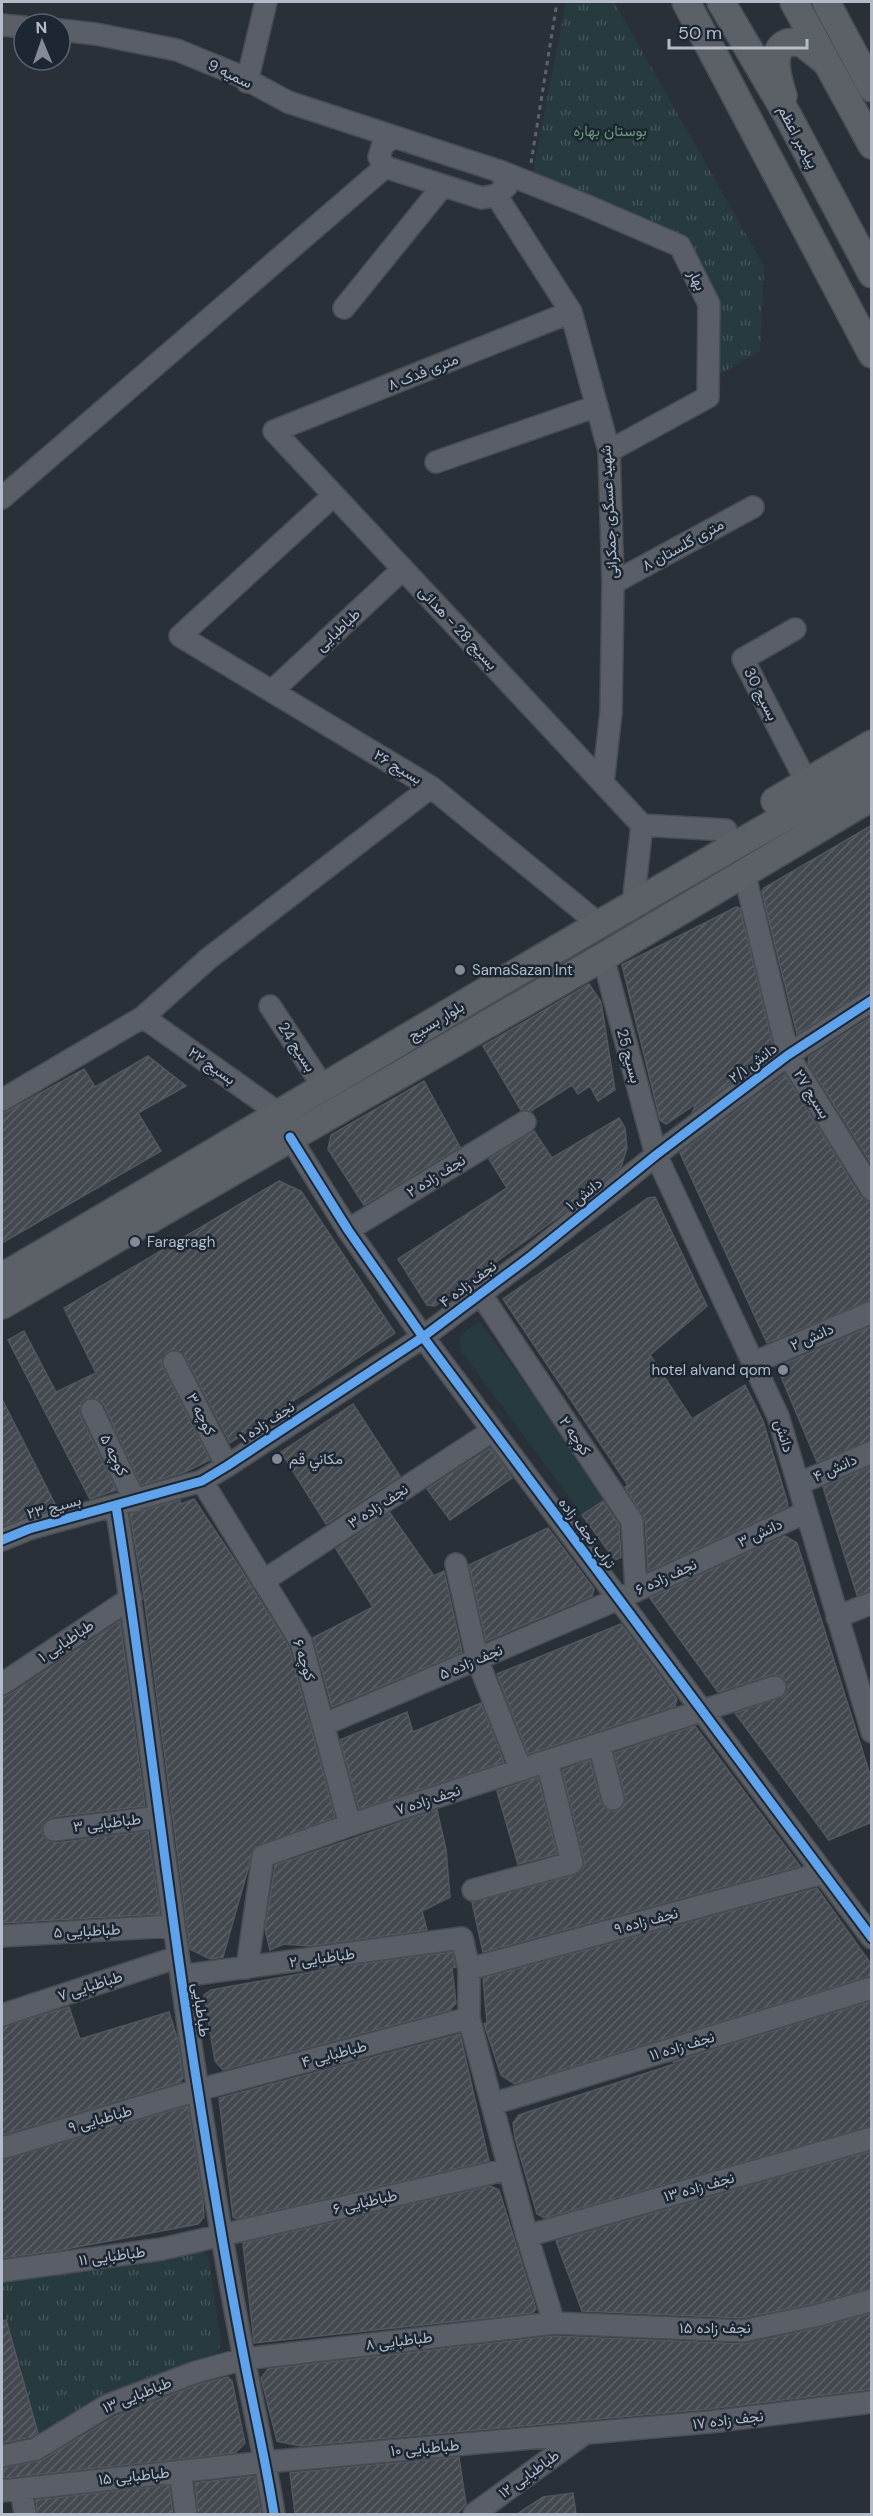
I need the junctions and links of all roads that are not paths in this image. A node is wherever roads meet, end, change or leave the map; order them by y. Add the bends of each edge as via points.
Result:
1 (266, 2) edge
2 (686, 2) edge
3 (722, 2) edge
4 (794, 2) edge
5 (826, 2) edge
6 (72, 31) edge
7 (830, 66) junction
8 (248, 82) junction
9 (872, 88) edge
10 (788, 116) junction
11 (395, 136) junction
12 (872, 145) edge
13 (385, 168) junction
14 (502, 172) junction
15 (442, 187) junction
16 (496, 195) junction
17 (872, 274) edge
18 (344, 308) dead end
19 (571, 312) junction
20 (872, 354) edge
21 (597, 406) junction
22 (274, 431) joint
23 (609, 451) junction
24 (436, 462) dead end
25 (334, 495) junction
26 (2, 498) edge
27 (753, 507) dead end
28 (403, 569) junction
29 (613, 583) junction
30 (795, 629) dead end
31 (272, 691) junction
32 (872, 744) edge
33 (872, 768) edge
34 (603, 783) junction
35 (807, 783) junction
36 (431, 787) junction
37 (872, 797) edge
38 (872, 818) edge
39 (642, 825) junction
40 (722, 842) junction
41 (739, 883) junction
42 (633, 904) junction
43 (599, 924) junction
44 (603, 957) junction
45 (872, 1000) edge
46 (270, 1006) dead end
47 (143, 1017) junction
48 (788, 1055) junction
49 (324, 1088) junction
50 (2, 1100) edge
51 (525, 1122) dead end
52 (285, 1126) junction
53 (656, 1155) junction
54 (872, 1190) edge
55 (348, 1230) junction
56 (531, 1256) joint
57 (2, 1277) edge
58 (480, 1293) junction
59 (2, 1305) edge
60 (872, 1311) edge
61 (423, 1337) junction
62 (174, 1362) dead end
63 (753, 1363) junction
64 (92, 1410) dead end
65 (492, 1431) junction
66 (872, 1452) edge
67 (228, 1466) junction
68 (202, 1481) junction
69 (798, 1484) junction
70 (126, 1504) junction
71 (806, 1512) junction
72 (2, 1540) edge
73 (713, 1555) joint
74 (456, 1564) dead end
75 (263, 1581) junction
76 (627, 1595) junction
77 (131, 1598) junction
78 (872, 1603) edge
79 (837, 1617) junction
80 (477, 1659) junction
81 (2, 1684) edge
82 (775, 1687) dead end
83 (702, 1711) junction
84 (868, 1711) edge
85 (323, 1725) junction
86 (872, 1732) edge
87 (599, 1744) junction
88 (548, 1761) junction
89 (521, 1770) junction
90 (613, 1799) dead end
91 (160, 1817) junction
92 (350, 1825) junction
93 (54, 1830) dead end
94 (823, 1873) junction
95 (473, 1890) dead end
96 (174, 1926) junction
97 (2, 1936) edge
98 (872, 1938) edge
99 (180, 1967) junction
100 (247, 1968) junction
101 (470, 1969) junction
102 (872, 1988) edge
103 (2, 2014) edge
104 (469, 2018) junction
105 (198, 2090) junction
106 (492, 2104) junction
107 (872, 2138) edge
108 (2, 2148) edge
109 (509, 2169) junction
110 (222, 2235) junction
111 (527, 2236) junction
112 (2, 2271) edge
113 (872, 2300) edge
114 (554, 2323) junction
115 (244, 2359) junction
116 (872, 2402) edge
117 (584, 2434) junction
118 (2, 2456) edge
119 (266, 2462) junction
120 (180, 2471) junction
121 (11, 2490) edge
122 (25, 2514) edge
123 (186, 2514) edge
124 (274, 2514) edge
125 (474, 2514) edge

1 - 8 street
2 - 20 main road
3 - 10 main road, پیامبر اعظم
4 - 7 main road
5 - 9 main road
6 - 8 street, سمیه 9 via 177,50
7 - 10 main road via 801,42 787,43 780,49 777,75
7 - 12 main road
8 - 11 street, سمیه 9 via 288,102
10 - 17 main road, پیامبر اعظم
11 - 13 street via 383,144 379,157
11 - 14 street, سمیه 9
13 - 15 street
13 - 26 street
14 - 16 street via 506,186
14 - 23 street, بهار via 680,246 709,304 708,397
15 - 16 street via 482,198
15 - 18 street
16 - 19 street, شهید عسگری جمکرانی
19 - 21 street, شهید عسگری جمکرانی
19 - 22 street, ۸ متری فدک
21 - 23 street, شهید عسگری جمکرانی
21 - 24 street
22 - 25 street, بسیج 28 - هدائی
23 - 29 street, شهید عسگری جمکرانی
25 - 28 street, بسیج 28 - هدائی
25 - 31 street, بسیج ۲۶ via 180,636
27 - 29 street, ۸ متری گلستان
28 - 31 street, طباطبایی
28 - 34 street, بسیج 28 - هدائی
29 - 34 street, شهید عسگری جمکرانی via 611,712
30 - 35 street, بسیج 30 via 743,659
31 - 36 street, بسیج ۲۶
32 - 35 main road
33 - 40 main road, بلوار بسیج
34 - 39 street, بسیج 28 - هدائی
35 - 40 main road
36 - 43 street, بسیج ۲۶
36 - 47 street via 208,959
37 - 41 main road, بلوار بسیج
38 - 41 main road via 764,878
39 - 40 street
39 - 42 street
40 - 42 main road, بلوار بسیج
41 - 44 main road, بلوار بسیج
41 - 48 street, بسیج ۲۷
42 - 43 main road, بلوار بسیج
43 - 49 main road, بلوار بسیج
44 - 52 main road, بلوار بسیج
44 - 53 street, بسیج 25
45 - 48 street, دانش ۲/۱
46 - 49 street, بسیج 24
47 - 50 street
47 - 52 street, بسیج ۲۲
48 - 53 street, دانش ۲/۱
48 - 54 street, بسیج ۲۷
49 - 52 main road, بلوار بسیج
51 - 55 street, نجف زاده ۲
52 - 55 street, تراب نجف زاده
52 - 57 main road, بلوار بسیج
52 - 59 main road, بلوار بسیج
53 - 56 street, دانش ۱
53 - 63 street, دانش
55 - 61 street, تراب نجف زاده
56 - 58 street, نجف زاده ۴
58 - 61 street, نجف زاده ۴
58 - 76 street, کوچه ۲ via 632,1521
60 - 63 street, دانش ۲
61 - 65 street, تراب نجف زاده
61 - 67 street, نجف زاده ۱
62 - 67 street, کوچه ۳
63 - 69 street, دانش via 778,1416
64 - 70 street, کوچه ۵
65 - 75 street, نجف زاده ۳
65 - 76 street, تراب نجف زاده
66 - 69 street, دانش ۴
67 - 68 street, نجف زاده ۱
68 - 70 street, نجف زاده ۱
68 - 75 street, کوچه ۶
69 - 71 street, دانش
70 - 72 street, بسیج ۲۳ via 29,1529
70 - 77 street, طباطبایی
71 - 73 street, دانش ۳
71 - 79 street, دانش
73 - 76 street, نجف زاده ۶
74 - 80 street
75 - 85 street, کوچه ۶ via 301,1642
76 - 80 street, نجف زاده ۵
76 - 83 street, تراب نجف زاده
77 - 81 street, طباطبایی ۱
77 - 91 street, طباطبایی
78 - 79 street
79 - 84 street, دانش
80 - 85 street, نجف زاده ۵
80 - 89 street
82 - 83 street, نجف زاده ۷
83 - 87 street, نجف زاده ۷
83 - 94 street, تراب نجف زاده
84 - 86 street, دانش
85 - 92 street, کوچه ۶
87 - 88 street, نجف زاده ۷
87 - 90 street
88 - 89 street, نجف زاده ۷
88 - 95 street via 572,1863
89 - 92 street, نجف زاده ۷
91 - 93 street, طباطبایی ۳
91 - 96 street, طباطبایی
92 - 100 street, نجف زاده ۷ via 263,1856
94 - 98 street, تراب نجف زاده
94 - 101 street, نجف زاده ۹
96 - 97 street, طباطبایی ۵
96 - 99 street, طباطبایی
99 - 100 street, طباطبایی ۲
99 - 103 street, طباطبایی ۷
99 - 105 street, طباطبایی
100 - 101 street, طباطبایی ۲ via 462,1938
101 - 104 street
102 - 106 street, نجف زاده ۱۱
104 - 105 street, طباطبایی ۴
104 - 106 street
105 - 108 street, طباطبایی ۹
105 - 110 street, طباطبایی
106 - 109 street
107 - 111 street, نجف زاده ۱۳
109 - 110 street, طباطبایی ۶
109 - 111 street
110 - 112 street, طباطبایی ۱۱ via 162,2249
110 - 115 street, طباطبایی
111 - 114 street
113 - 114 street, نجف زاده ۱۵ via 743,2331
114 - 115 street, طباطبایی ۸
115 - 118 street, طباطبایی ۱۳ via 196,2372 108,2405 36,2449
115 - 119 street, طباطبایی
116 - 117 street, نجف زاده ۱۷
117 - 119 street, طباطبایی ۱۰
117 - 125 street, طباطبایی ۱۲
119 - 120 street, طباطبایی ۱۵
119 - 124 street, طباطبایی
120 - 121 street, طباطبایی ۱۵
120 - 123 street
121 - 122 street

